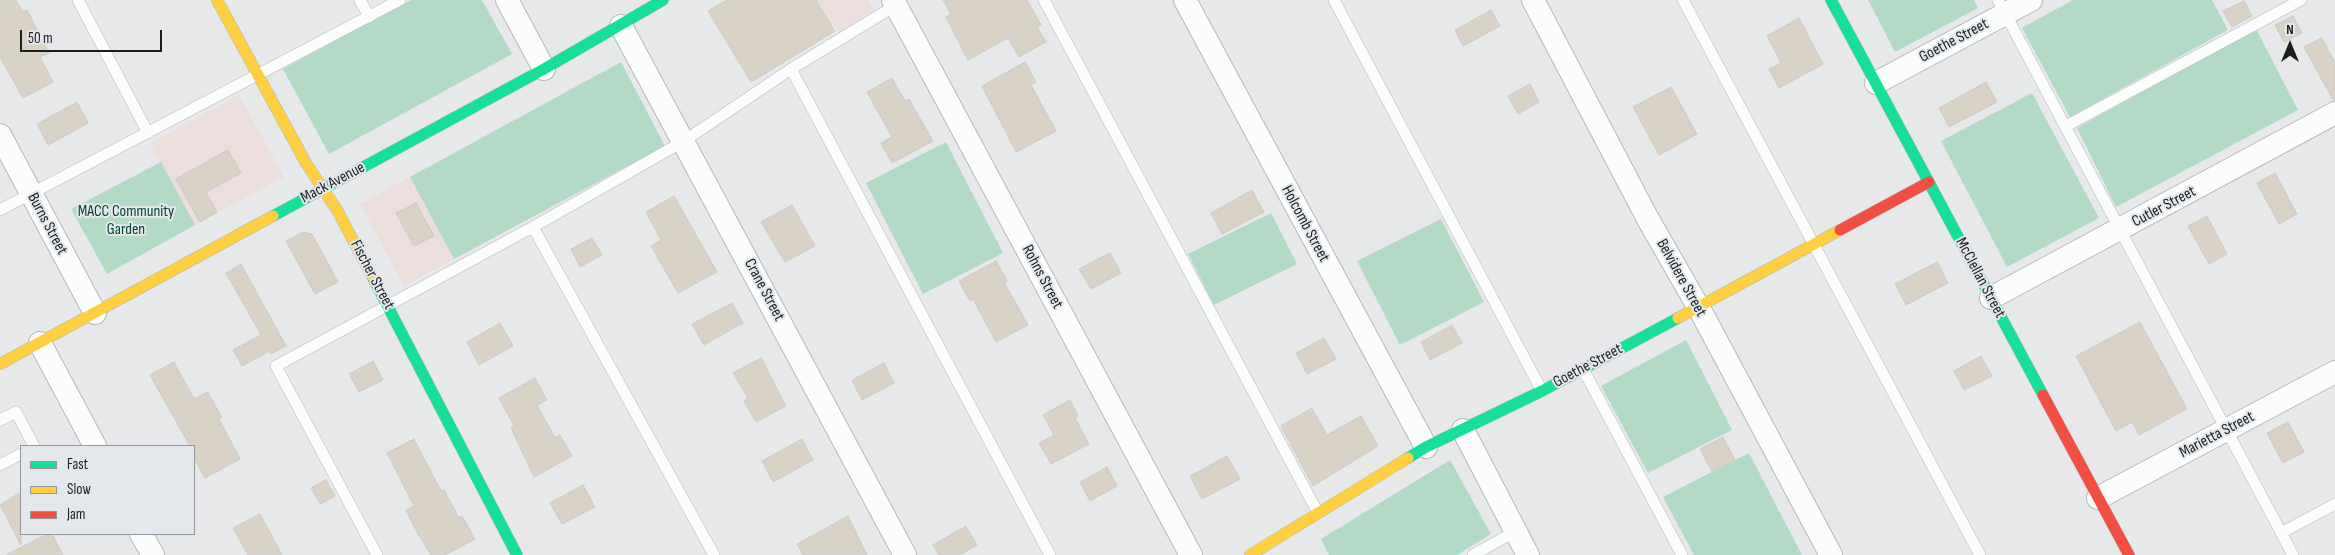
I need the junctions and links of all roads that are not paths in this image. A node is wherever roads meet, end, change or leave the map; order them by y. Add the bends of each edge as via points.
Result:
1 (78, 0) edge
2 (217, 0) edge
3 (360, 0) edge
4 (400, 0) edge
5 (507, 0) edge
6 (663, 0) edge
7 (1044, 0) edge
8 (1185, 0) edge
9 (1334, 0) edge
10 (1533, 0) edge
11 (1684, 0) edge
12 (1831, 0) edge
13 (2031, 0) edge
14 (2301, 0) edge
15 (898, 2) edge
16 (2002, 7) edge
17 (369, 17) junction
18 (621, 26) junction
19 (544, 69) junction
20 (791, 69) junction
21 (258, 76) junction
22 (1876, 83) junction
23 (2335, 114) edge
24 (2066, 126) junction
25 (148, 133) junction
26 (0, 136) edge
27 (684, 141) junction
28 (1928, 182) junction
29 (322, 189) junction
30 (31, 193) junction
31 (0, 210) edge
32 (533, 227) junction
33 (2122, 229) junction
34 (1812, 244) junction
35 (1991, 298) junction
36 (388, 305) junction
37 (1698, 308) junction
38 (95, 313) junction
39 (40, 343) junction
40 (0, 364) edge
41 (1583, 369) junction
42 (2335, 372) edge
43 (1542, 391) junction
44 (0, 420) edge
45 (1463, 430) junction
46 (2226, 430) junction
47 (33, 445) edge
48 (94, 445) edge
49 (1426, 447) junction
50 (20, 455) edge
51 (0, 465) edge
52 (2098, 498) junction
53 (2335, 504) edge
54 (1318, 513) junction
55 (1516, 531) junction
56 (2281, 533) junction
57 (143, 535) edge
58 (153, 555) edge
59 (377, 555) edge
60 (517, 555) edge
61 (714, 555) edge
62 (905, 555) edge
63 (1050, 555) edge
64 (1191, 555) edge
65 (1250, 555) edge
66 (1473, 555) edge
67 (1528, 555) edge
68 (1682, 555) edge
69 (1830, 555) edge
70 (1980, 555) edge
71 (2129, 555) edge
72 (2293, 555) edge

1 - 25 lane
2 - 21 street, Fischer Street
3 - 17 lane
4 - 17 lane
5 - 19 street
6 - 18 street, Mack Avenue
7 - 54 lane
8 - 49 street, Holcomb Street
9 - 43 lane
10 - 37 street, Belvidere Street
11 - 34 lane
12 - 22 street, McClellan Street
13 - 16 street, Goethe Street
14 - 24 lane
15 - 20 lane
15 - 64 street, Rohns Street
16 - 22 street, Goethe Street
16 - 24 lane
17 - 21 lane
18 - 19 street, Mack Avenue
18 - 27 street, Crane Street
19 - 29 street, Mack Avenue
20 - 27 lane
20 - 63 lane
21 - 25 lane
21 - 29 street, Fischer Street
22 - 28 street, McClellan Street
23 - 33 street, Cutler Street
24 - 33 lane
25 - 30 lane
26 - 30 street, Burns Street
27 - 32 lane
27 - 62 street, Crane Street
28 - 34 street, Goethe Street
28 - 35 street, McClellan Street
29 - 36 street, Fischer Street via 337,210
29 - 38 street, Mack Avenue
30 - 31 lane
30 - 38 street, Burns Street
32 - 36 lane
32 - 61 lane
33 - 35 street, Cutler Street
33 - 46 lane
34 - 37 street, Goethe Street
34 - 70 lane
35 - 52 street, McClellan Street
36 - 59 lane via 276,366
36 - 60 street, Fischer Street
37 - 41 street, Goethe Street
37 - 69 street, Belvidere Street
38 - 39 street, Mack Avenue
39 - 40 street, Mack Avenue
39 - 48 street
41 - 43 street, Goethe Street
41 - 68 lane
42 - 46 street, Marietta Street
43 - 45 street, Goethe Street
44 - 47 lane via 16,412
45 - 49 street, Goethe Street
45 - 55 street
46 - 52 street, Marietta Street
46 - 56 lane
49 - 54 street, Goethe Street
50 - 51 lane
52 - 71 street, McClellan Street
53 - 56 lane
54 - 65 street, Goethe Street
55 - 66 lane
55 - 67 street
56 - 72 lane
57 - 58 street

